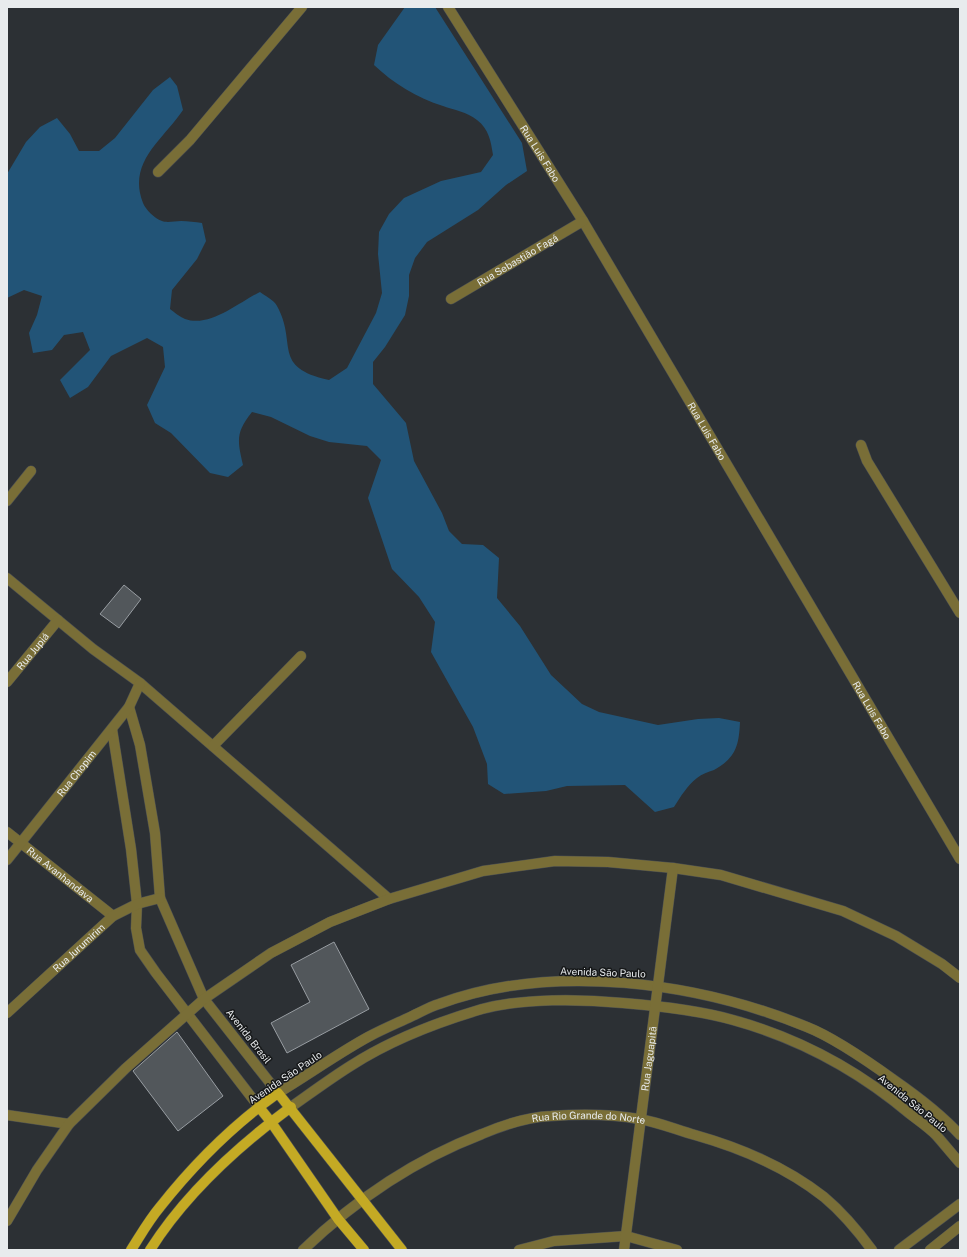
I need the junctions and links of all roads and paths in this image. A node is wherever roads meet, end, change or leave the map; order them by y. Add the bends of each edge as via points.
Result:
1 (302, 7) edge
2 (448, 7) edge
3 (158, 172) dead end
4 (583, 221) junction
5 (452, 299) dead end
6 (861, 445) dead end
7 (31, 471) dead end
8 (7, 501) edge
9 (7, 578) edge
10 (960, 613) edge
11 (58, 620) junction
12 (300, 656) dead end
13 (7, 682) edge
14 (140, 683) junction
15 (129, 707) junction
16 (112, 729) junction
17 (213, 746) junction
18 (7, 832) edge
19 (21, 843) junction
20 (960, 859) edge
21 (7, 860) edge
22 (673, 868) junction
23 (160, 898) junction
24 (389, 899) junction
25 (137, 904) junction
26 (113, 916) junction
27 (960, 978) edge
28 (658, 986) junction
29 (204, 999) junction
30 (655, 1006) junction
31 (7, 1013) edge
32 (188, 1013) junction
33 (367, 1038) junction
34 (375, 1052) junction
35 (278, 1093) junction
36 (259, 1107) junction
37 (291, 1107) junction
38 (7, 1115) edge
39 (640, 1119) junction
40 (271, 1122) junction
41 (69, 1124) junction
42 (960, 1136) edge
43 (201, 1158) junction
44 (960, 1164) edge
45 (215, 1170) junction
46 (362, 1199) junction
47 (960, 1204) edge
48 (338, 1219) junction
49 (7, 1221) edge
50 (148, 1224) junction
51 (960, 1226) edge
52 (626, 1236) junction
53 (158, 1237) junction
54 (131, 1250) edge
55 (150, 1250) edge
56 (303, 1250) edge
57 (364, 1250) edge
58 (402, 1250) edge
59 (519, 1250) edge
60 (624, 1250) edge
61 (676, 1250) edge
62 (872, 1250) edge
63 (899, 1250) edge
64 (930, 1250) edge

1 - 3 street via 190,140
2 - 4 street, Rua Luis Fabo
4 - 5 street, Rua Sebastião Fagá
4 - 20 street, Rua Luis Fabo
6 - 10 street via 867,461
7 - 8 street
9 - 11 street
11 - 13 street, Rua Jupiá
11 - 14 street
12 - 17 street
14 - 15 street, Rua Chopim
14 - 17 street
15 - 16 street, Rua Chopim
15 - 23 street, Avenida Brasil via 140,745 154,826
16 - 19 street, Rua Chopim
16 - 25 street
17 - 24 street
18 - 19 street, Rua Avanhandava
19 - 21 street, Rua Chopim
19 - 26 street, Rua Avanhandava
22 - 24 street via 608,862 555,861 483,871
22 - 27 street via 721,875 843,911 896,936
22 - 28 street, Rua Jaguapitã
23 - 25 street, Rua Jurumirim
23 - 29 street, Avenida Brasil
24 - 29 street via 330,922 271,953
25 - 26 street, Rua Jurumirim
25 - 32 street via 136,928 140,950
26 - 31 street, Rua Jurumirim
28 - 30 street, Rua Jaguapitã
28 - 33 street, Avenida São Paulo via 566,980 513,986 439,1004
28 - 42 street, Avenida São Paulo via 746,1005 809,1028 866,1060 930,1106
29 - 32 street
29 - 35 street, Avenida Brasil
30 - 34 street, Avenida São Paulo via 601,1001 541,1001 483,1009 425,1029
30 - 39 street, Rua Jaguapitã
30 - 44 street, Avenida São Paulo via 734,1020 826,1057 874,1086 903,1108 935,1134
32 - 36 street
32 - 41 street via 126,1068
33 - 34 street
33 - 35 street, Avenida São Paulo
34 - 37 street, Avenida São Paulo
35 - 36 main road, Avenida São Paulo
35 - 37 main road, Avenida Brasil
36 - 40 main road
36 - 43 main road, Avenida São Paulo
37 - 40 main road, Avenida São Paulo
37 - 46 main road, Avenida Brasil
38 - 41 street
39 - 46 street, Rua Rio Grande do Norte via 596,1115 550,1116 504,1125 455,1144 408,1168
39 - 52 street, Rua Jaguapitã
39 - 62 street, Rua Rio Grande do Norte via 716,1141 791,1174 825,1198
40 - 45 main road, Avenida São Paulo
40 - 48 main road
41 - 49 street via 37,1170
43 - 45 main road
43 - 50 main road, Avenida São Paulo
45 - 53 main road, Avenida São Paulo via 183,1204
46 - 48 street, Rua Rio Grande do Norte
46 - 58 main road, Avenida Brasil
47 - 63 street
48 - 56 street, Rua Rio Grande do Norte
48 - 57 main road
50 - 53 main road
50 - 54 main road, Avenida São Paulo
51 - 64 street
52 - 59 street via 554,1240
52 - 60 street, Rua Jaguapitã
52 - 61 street
53 - 55 main road, Avenida São Paulo

